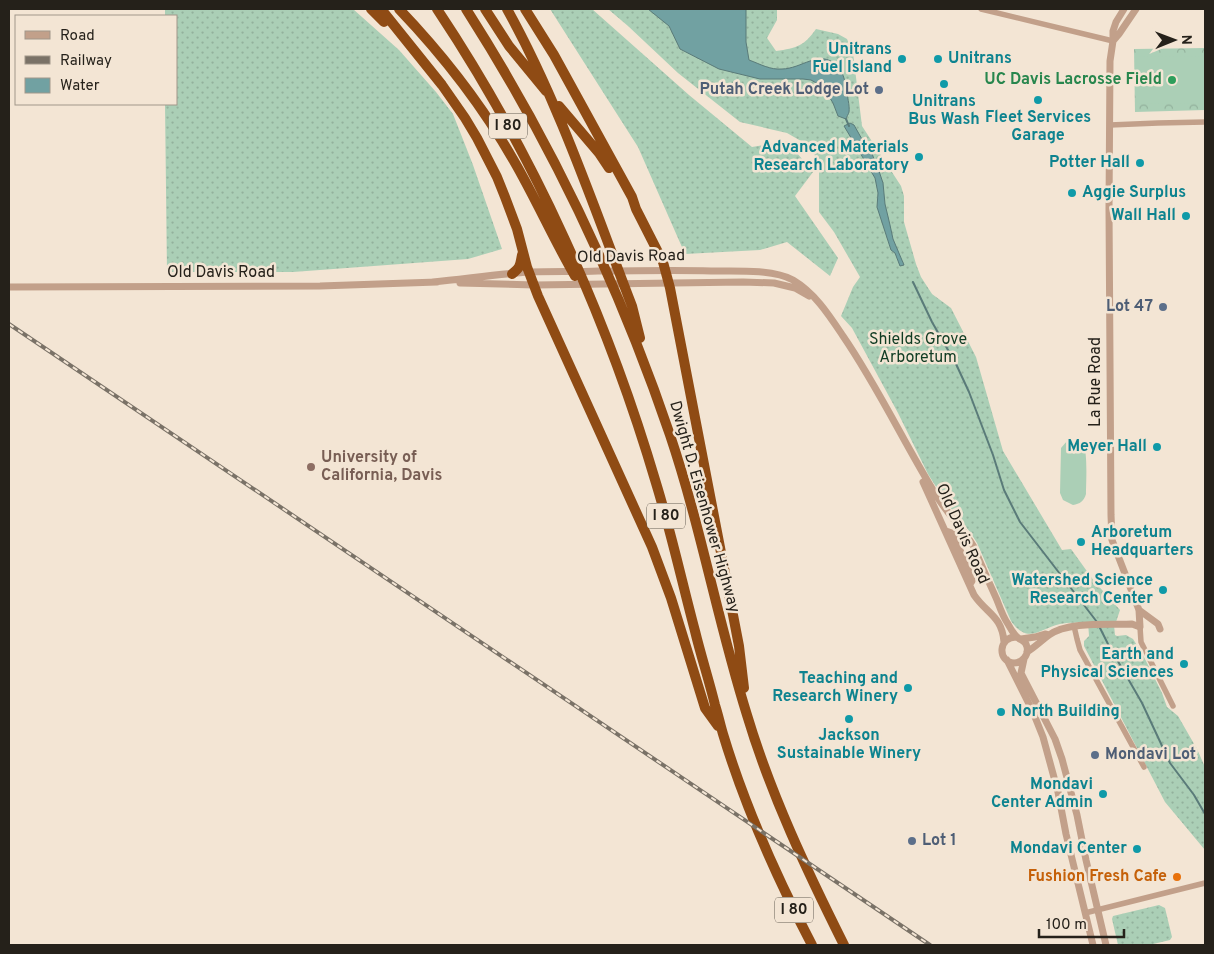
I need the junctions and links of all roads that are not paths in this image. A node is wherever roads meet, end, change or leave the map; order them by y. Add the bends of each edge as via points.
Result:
1 (370, 9) edge
2 (381, 9) edge
3 (399, 9) edge
4 (437, 9) edge
5 (466, 9) edge
6 (485, 9) edge
7 (507, 9) edge
8 (526, 9) edge
9 (981, 9) edge
10 (1124, 9) edge
11 (1136, 9) edge
12 (1113, 40) junction
13 (406, 41) junction
14 (1205, 122) edge
15 (1110, 125) junction
16 (636, 209) junction
17 (523, 248) junction
18 (565, 249) junction
19 (665, 270) junction
20 (529, 272) junction
21 (512, 274) junction
22 (433, 282) junction
23 (669, 283) junction
24 (535, 285) junction
25 (9, 287) edge
26 (820, 303) junction
27 (627, 306) junction
28 (914, 458) junction
29 (946, 530) junction
30 (969, 539) junction
31 (958, 544) junction
32 (984, 571) junction
33 (971, 576) junction
34 (970, 586) junction
35 (1139, 610) junction
36 (1074, 626) junction
37 (1140, 627) junction
38 (1160, 628) dead end
39 (1049, 634) junction
40 (1019, 638) junction
41 (1004, 642) junction
42 (1025, 656) junction
43 (1007, 660) junction
44 (1173, 706) dead end
45 (747, 717) junction
46 (722, 732) junction
47 (1144, 767) dead end
48 (1205, 883) edge
49 (1098, 909) junction
50 (1085, 912) junction
51 (812, 945) edge
52 (844, 945) edge
53 (1093, 945) edge
54 (1106, 945) edge

1 - 13 highway
2 - 13 highway
3 - 18 highway via 440,54 482,110
4 - 18 highway, I 80 via 507,124 539,186
5 - 27 highway, I 80 via 541,136
6 - 16 highway via 522,64 599,153
7 - 27 highway via 570,143 609,245
8 - 16 highway
9 - 12 street
10 - 12 street, La Rue Road via 1116,22
11 - 12 street
12 - 15 street, La Rue Road
13 - 17 highway via 442,85 477,138 505,197
14 - 15 street
15 - 35 street, La Rue Road via 1111,532
16 - 19 highway
17 - 20 highway
17 - 21 highway via 520,266
18 - 46 highway, I 80 via 592,304 631,404 656,483
19 - 20 street, Old Davis Road
19 - 23 highway
19 - 26 street, Old Davis Road via 773,273 791,279
20 - 21 street, Old Davis Road
20 - 24 highway
21 - 22 street, Old Davis Road
22 - 24 street, Old Davis Road
22 - 25 street, Old Davis Road via 320,286
23 - 24 street, Old Davis Road
23 - 26 street, Old Davis Road via 774,283 795,288
23 - 45 highway via 739,646
24 - 46 highway via 652,547 705,708
26 - 28 street, Old Davis Road via 875,386
27 - 45 highway, Dwight D. Eisenhower Highway / I 80 via 685,484
28 - 29 street, Old Davis Road
28 - 30 street, Old Davis Road via 937,497
29 - 31 street
29 - 34 street, Old Davis Road
30 - 31 street
30 - 32 street, Old Davis Road
31 - 33 street
32 - 33 street
32 - 40 street, Old Davis Road via 1006,621
33 - 34 street
34 - 41 street, Old Davis Road via 978,601 1001,626
35 - 37 street, La Rue Road
35 - 38 street
36 - 37 street via 1132,624
36 - 39 street
36 - 47 street via 1080,650
37 - 44 street via 1142,642
39 - 40 street
39 - 42 street
40 - 41 street
40 - 42 street via 1026,644
41 - 43 street via 1002,653
42 - 43 street via 1014,663
42 - 49 street via 1021,673 1062,759
43 - 50 street via 1043,737
45 - 52 highway, Dwight D. Eisenhower Highway / I 80 via 786,820
46 - 51 highway, I 80 via 777,874
48 - 49 street
49 - 50 street
49 - 54 street
50 - 53 street

